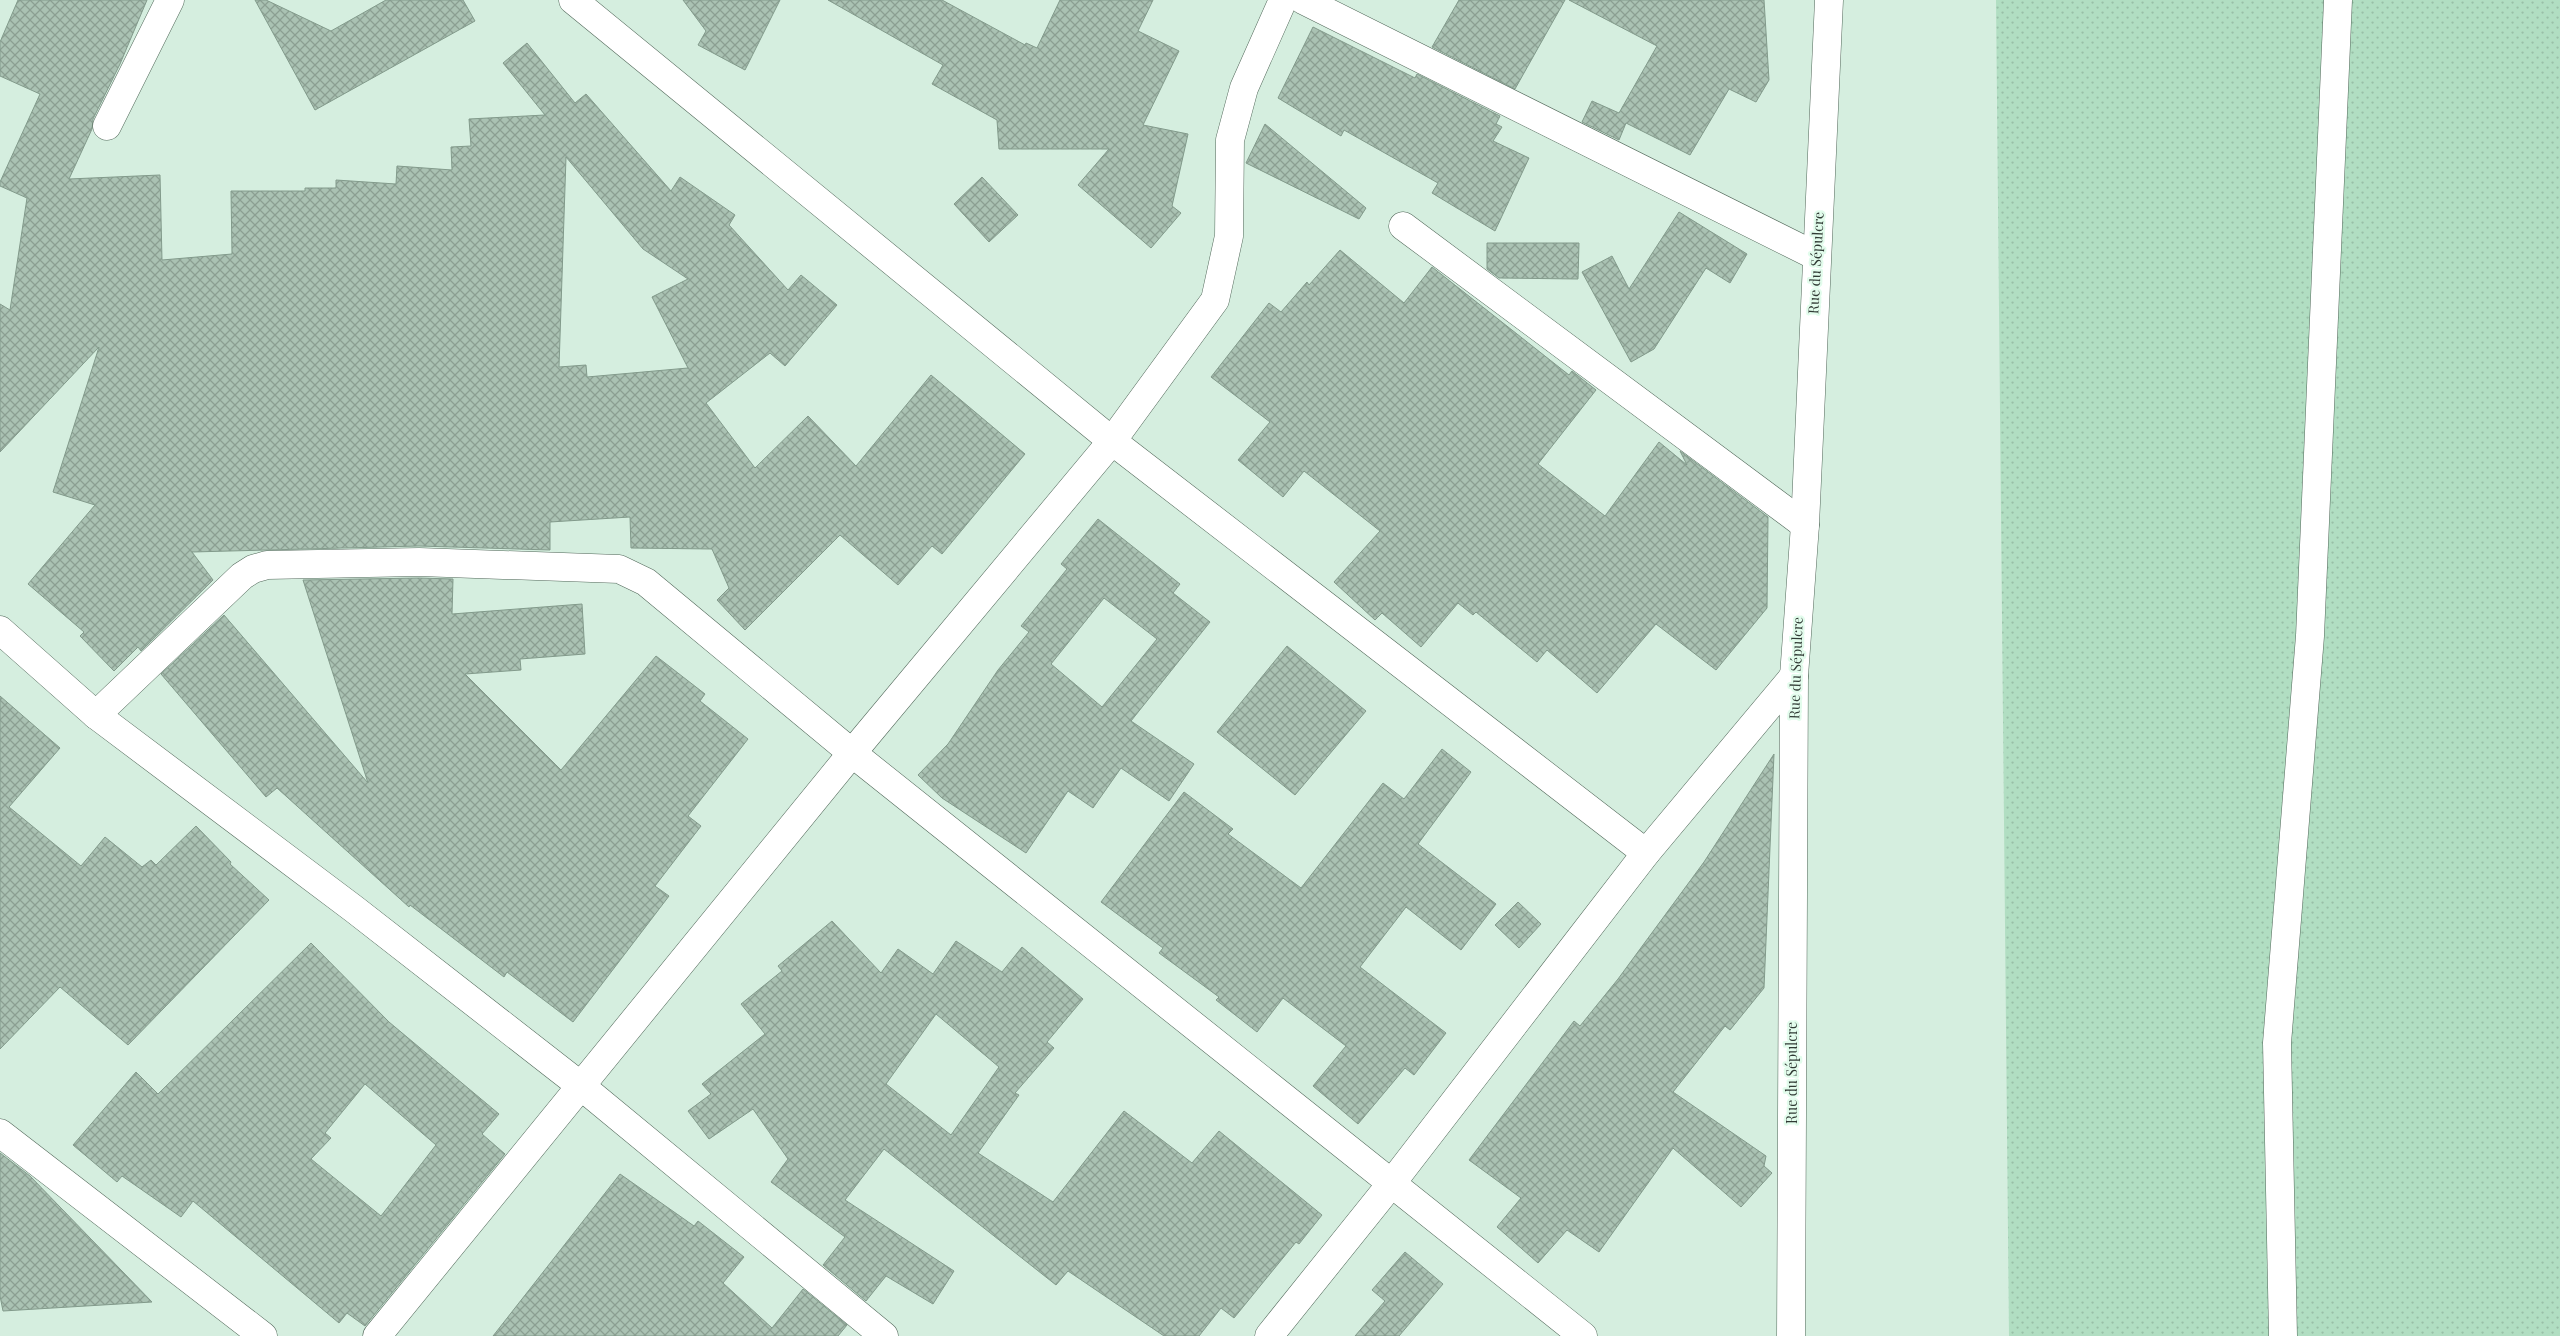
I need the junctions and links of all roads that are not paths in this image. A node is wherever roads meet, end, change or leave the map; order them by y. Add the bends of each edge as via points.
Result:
1 (170, 0) edge
2 (573, 0) edge
3 (1283, 0) edge
4 (1303, 0) edge
5 (1829, 0) edge
6 (2338, 0) edge
7 (107, 126) dead end
8 (1403, 226) dead end
9 (1816, 256) junction
10 (1112, 441) junction
11 (1805, 525) junction
12 (0, 630) edge
13 (1794, 676) junction
14 (96, 715) junction
15 (852, 753) junction
16 (1646, 853) junction
17 (581, 1086) junction
18 (0, 1133) edge
19 (1391, 1184) junction
20 (263, 1336) edge
21 (377, 1336) edge
22 (884, 1336) edge
23 (1269, 1336) edge
24 (1583, 1336) edge
25 (1791, 1336) edge
26 (2283, 1336) edge

1 - 7 street
2 - 10 street
3 - 10 street via 1244,88 1230,140 1229,236 1214,300
4 - 9 street
5 - 9 street, Rue du Sépulcre
6 - 26 street via 2310,636 2277,1043
8 - 11 street
9 - 11 street, Rue du Sépulcre
10 - 15 street
10 - 16 street
11 - 13 street, Rue du Sépulcre
12 - 14 street
13 - 16 street
13 - 25 street, Rue du Sépulcre
14 - 15 street via 242,576 266,565 419,562 619,569 646,582
14 - 17 street via 362,915
15 - 17 street
15 - 19 street
16 - 19 street
17 - 21 street
17 - 22 street
18 - 20 street
19 - 23 street
19 - 24 street

